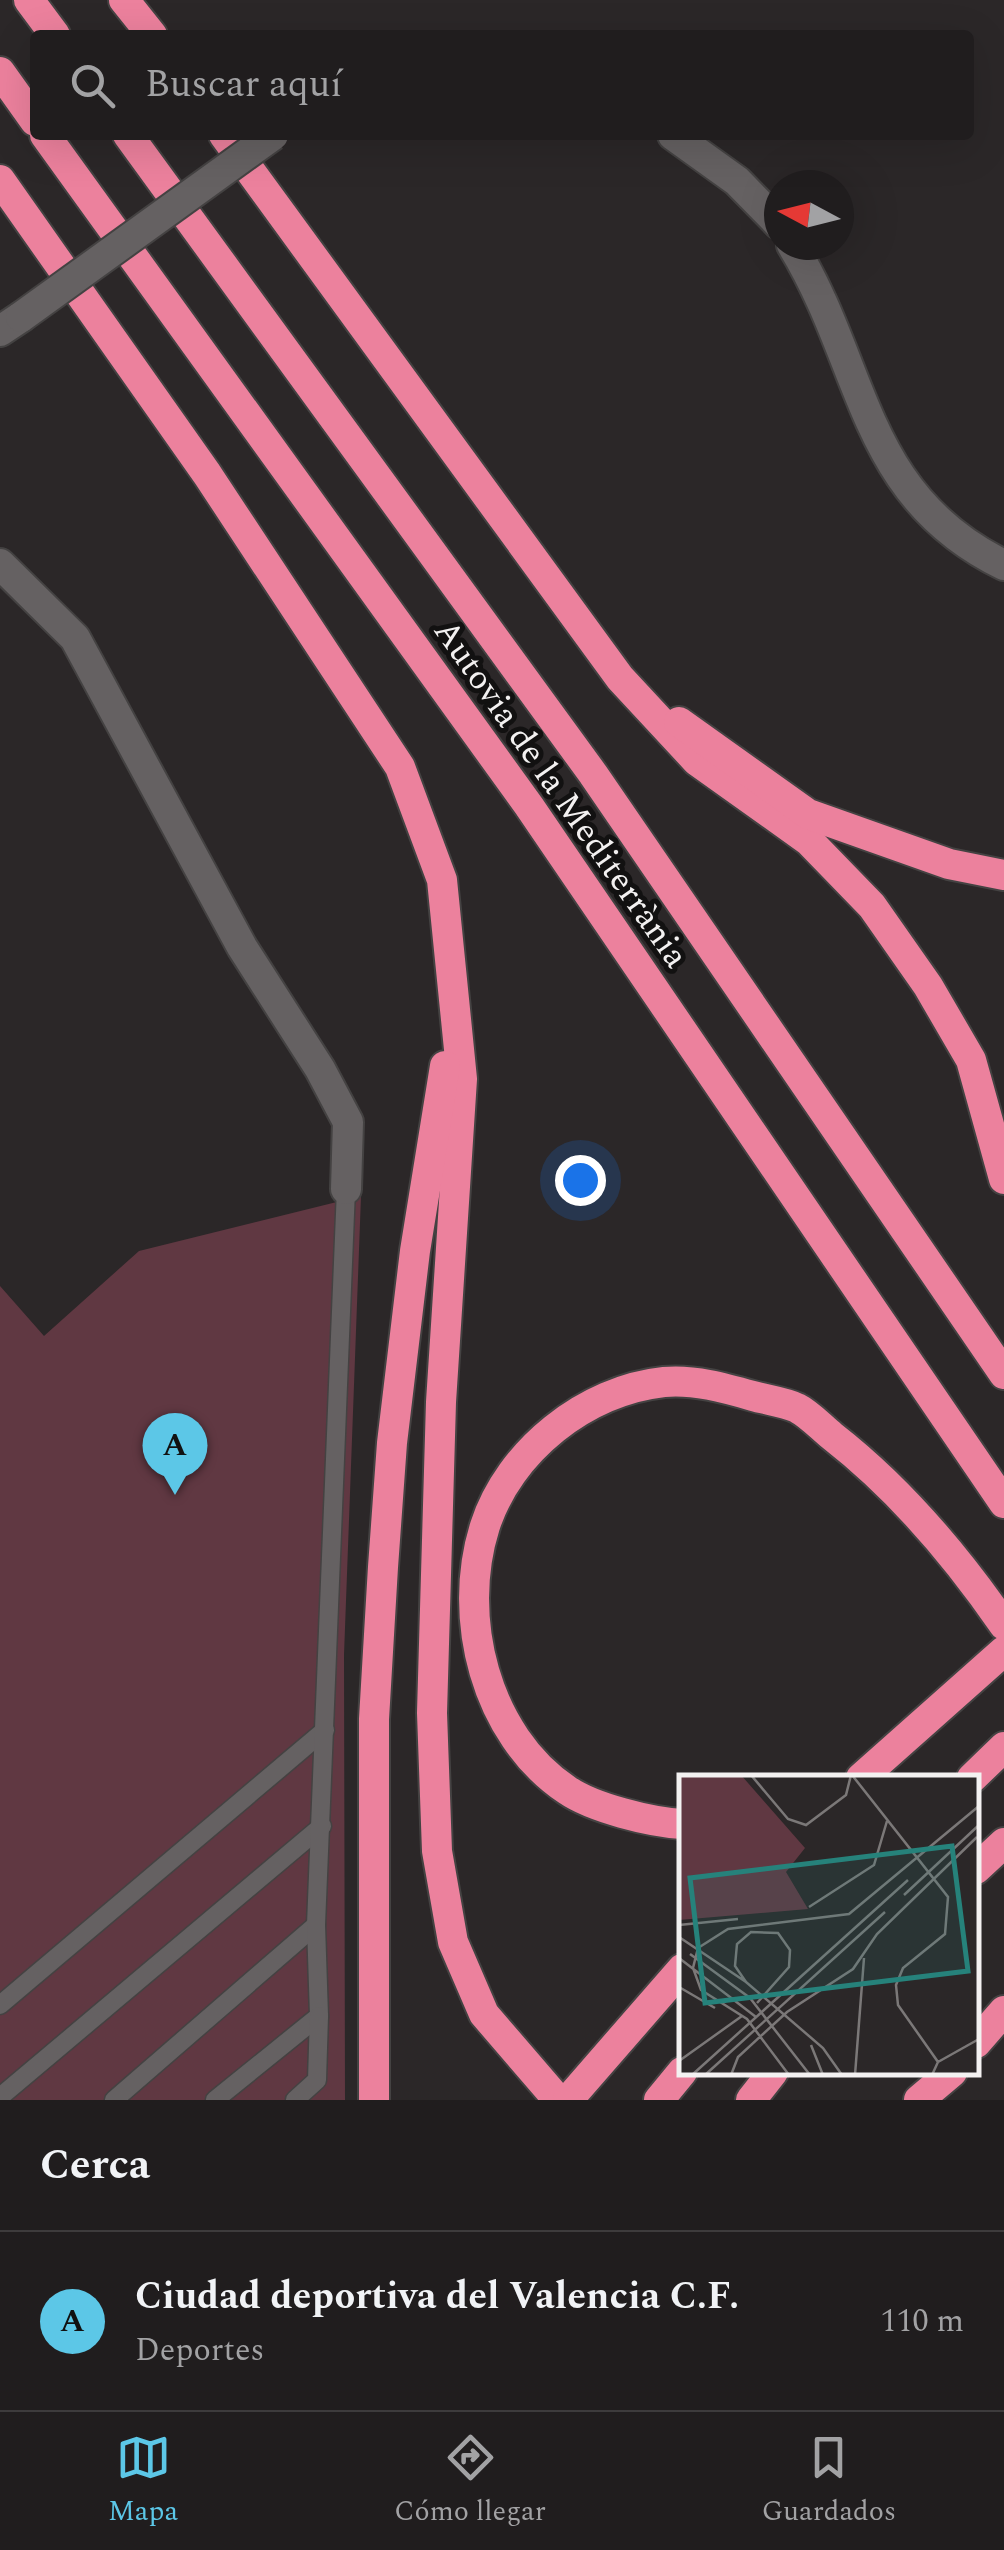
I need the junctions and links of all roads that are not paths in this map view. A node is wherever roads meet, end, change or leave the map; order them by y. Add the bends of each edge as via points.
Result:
1 (29, 0) edge
2 (124, 0) edge
3 (51, 30) edge
4 (148, 30) edge
5 (0, 72) edge
6 (30, 113) edge
7 (50, 140) edge
8 (132, 140) edge
9 (228, 140) edge
10 (265, 140) edge
11 (680, 140) edge
12 (0, 180) edge
13 (764, 209) edge
14 (801, 260) edge
15 (11, 324) edge
16 (0, 564) edge
17 (1004, 565) edge
18 (620, 678) junction
19 (1004, 875) edge
20 (451, 988) junction
21 (1004, 1180) edge
22 (346, 1189) joint
23 (1004, 1374) edge
24 (1004, 1504) edge
25 (1004, 1625) edge
26 (1004, 1651) edge
27 (1004, 1678) edge
28 (325, 1730) junction
29 (1004, 1747) edge
30 (876, 1771) edge
31 (975, 1775) edge
32 (679, 1824) edge
33 (322, 1826) junction
34 (1004, 1843) edge
35 (979, 1866) edge
36 (316, 1925) junction
37 (679, 1971) edge
38 (0, 2005) edge
39 (1004, 2011) edge
40 (319, 2016) junction
41 (979, 2040) edge
42 (680, 2075) edge
43 (771, 2075) edge
44 (949, 2075) edge
45 (0, 2097) edge
46 (114, 2100) edge
47 (215, 2100) edge
48 (295, 2100) edge
49 (374, 2100) edge
50 (558, 2100) edge
51 (568, 2100) edge
52 (659, 2100) edge
53 (750, 2100) edge
54 (920, 2100) edge

1 - 3 highway
2 - 4 highway
5 - 6 highway
7 - 24 highway, Autovia de la Mediterrània via 529,806
8 - 23 highway, Autovia de la Mediterrània via 593,774
9 - 18 highway
10 - 15 street, bridge
11 - 13 street
12 - 20 highway via 207,474 400,768 442,880
14 - 17 street via 882,452 920,506
16 - 22 street via 75,638 242,948 320,1069 348,1122
18 - 19 highway via 808,814 950,864
18 - 21 highway via 696,761 810,841 872,906 971,1060
20 - 49 highway via 444,1082 401,1366 383,1567 374,1720
20 - 50 highway via 462,1079 440,1422 432,1713 437,1852 452,1942 484,2014
22 - 28 lane
25 - 32 highway via 886,1479 798,1408 716,1385 665,1382 566,1417 520,1462 485,1525 473,1594 482,1672 518,1744 568,1791 652,1822
26 - 30 highway
27 - 30 highway
28 - 33 lane
28 - 38 lane
29 - 31 highway
33 - 36 lane
33 - 45 lane
34 - 35 highway
36 - 40 lane
36 - 46 lane
37 - 51 highway
39 - 41 highway
40 - 47 lane
40 - 48 lane via 317,2080
42 - 52 highway
43 - 53 highway
44 - 54 highway

